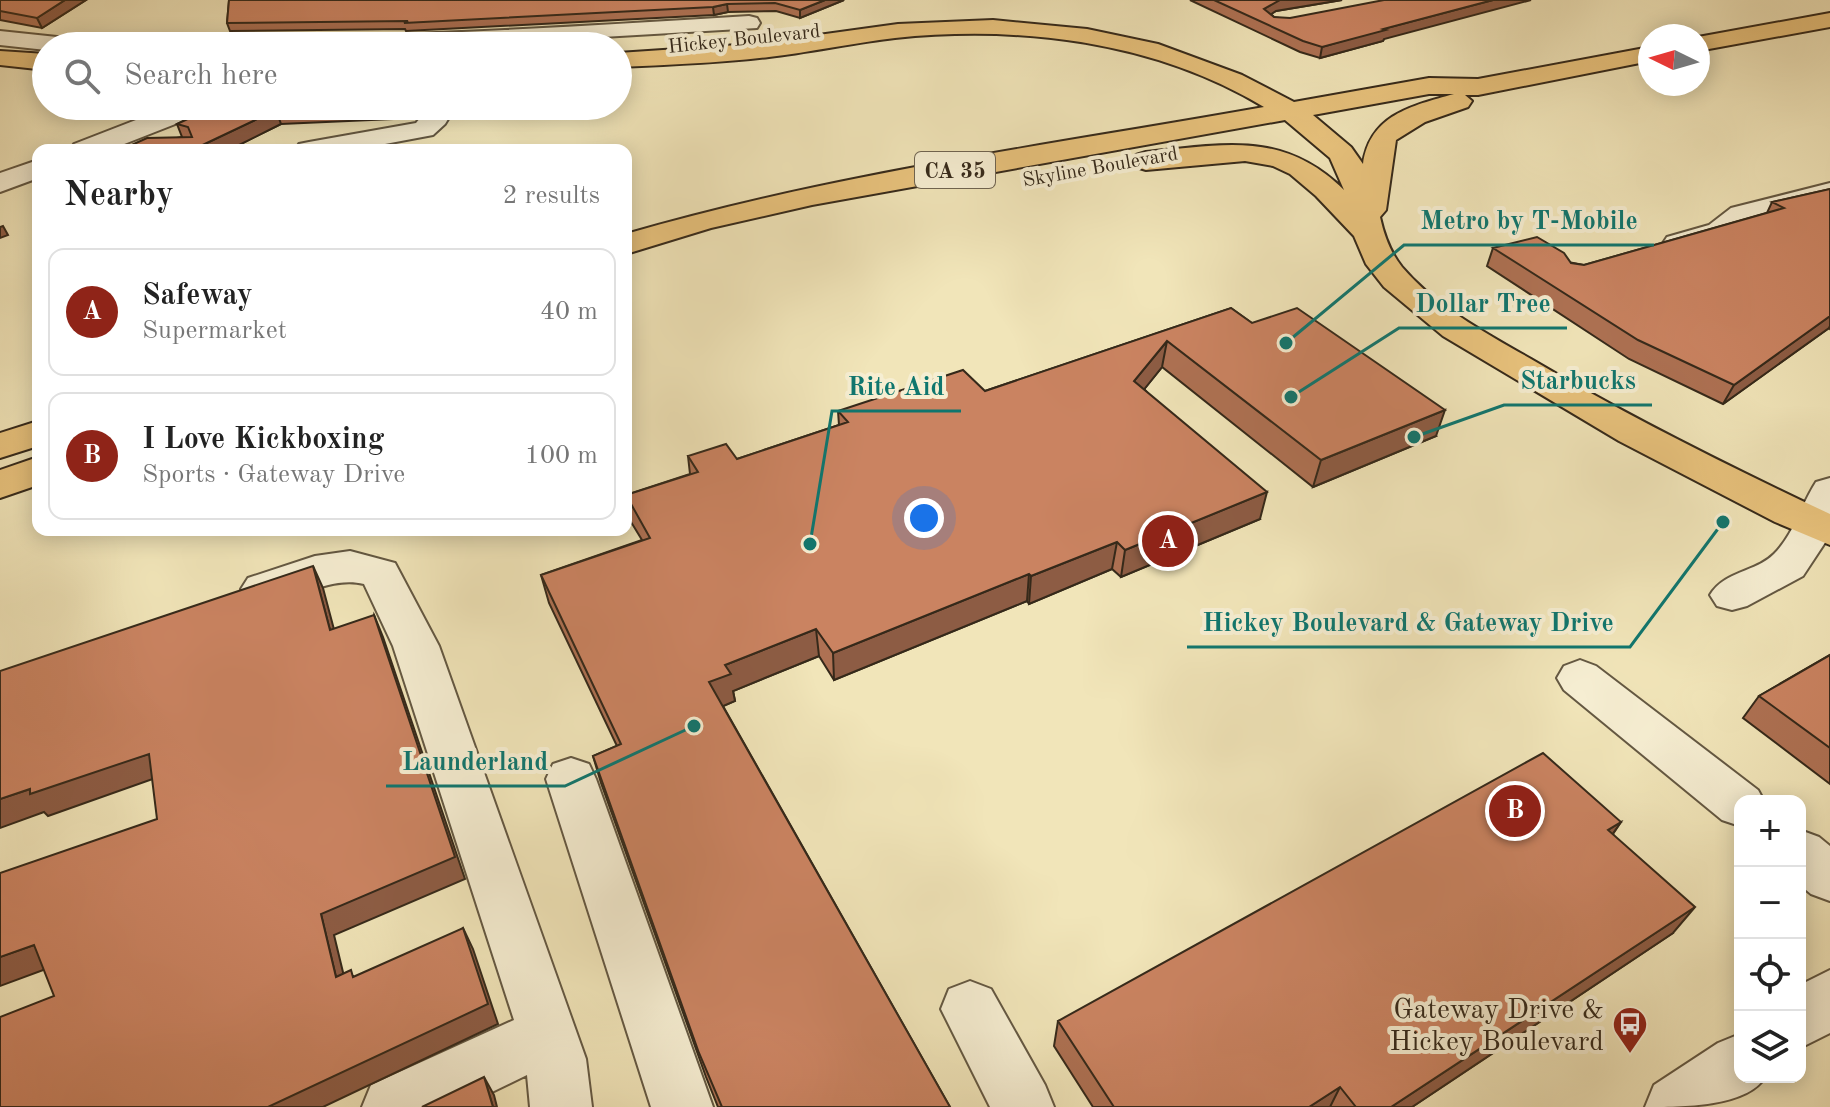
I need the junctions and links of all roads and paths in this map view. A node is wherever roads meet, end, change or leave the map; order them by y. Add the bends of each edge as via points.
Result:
1 (1830, 20) edge
2 (749, 23) dead end
3 (631, 32) edge
4 (0, 38) edge
5 (32, 41) edge
6 (1710, 42) edge
7 (632, 48) edge
8 (1638, 57) edge
9 (0, 58) edge
10 (632, 59) edge
11 (32, 61) edge
12 (1234, 63) junction
13 (1204, 67) junction
14 (0, 72) edge
15 (32, 74) edge
16 (1468, 94) junction
17 (1300, 102) junction
18 (143, 120) edge
19 (163, 120) edge
20 (434, 120) edge
21 (123, 135) junction
22 (1148, 136) junction
23 (100, 144) edge
24 (159, 144) edge
25 (342, 144) edge
26 (1115, 164) junction
27 (32, 170) edge
28 (0, 183) edge
29 (1830, 192) edge
30 (1368, 233) junction
31 (632, 242) edge
32 (1648, 252) edge
33 (632, 263) edge
34 (32, 435) edge
35 (0, 446) edge
36 (32, 472) edge
37 (0, 485) edge
38 (1825, 516) edge
39 (1732, 595) dead end
40 (225, 602) edge
41 (1580, 678) dead end
42 (571, 779) dead end
43 (1734, 800) edge
44 (1806, 858) edge
45 (1830, 877) edge
46 (1830, 998) edge
47 (970, 1009) dead end
48 (1806, 1016) edge
49 (548, 1034) junction
50 (1734, 1068) edge
51 (393, 1107) edge
52 (561, 1107) edge
53 (682, 1107) edge
54 (1023, 1107) edge
55 (1676, 1107) edge

1 - 6 main road
2 - 3 street, Hickey Boulevard
4 - 5 street
7 - 12 main road, Hickey Boulevard via 911,19 1001,17 1133,33
8 - 16 main road, Skyline Boulevard / CA 35
9 - 11 main road
10 - 13 main road, Hickey Boulevard via 751,51 902,30 995,27 1107,40
12 - 17 main road
12 - 17 main road, Hickey Boulevard
13 - 17 main road, Hickey Boulevard
13 - 22 main road via 1228,86 1232,103 1216,114
14 - 15 main road
16 - 17 main road, Skyline Boulevard / CA 35
16 - 17 main road, Skyline Boulevard / CA 35 via 1429,86
16 - 30 main road via 1382,138
17 - 22 main road, Skyline Boulevard / CA 35
17 - 26 main road, Skyline Boulevard / CA 35
17 - 30 main road, Hickey Boulevard via 1354,172
18 - 21 street
19 - 21 street
20 - 25 street via 424,129
21 - 23 street
21 - 24 street
22 - 31 main road, Skyline Boulevard / CA 35 via 812,196
26 - 30 main road via 1246,154 1282,159 1307,173
26 - 33 main road, Skyline Boulevard / CA 35 via 750,232
27 - 28 street
29 - 32 street via 1741,214 1720,231
30 - 38 main road, Hickey Boulevard via 1394,278 1453,326 1546,385 1727,483
34 - 35 main road
36 - 37 main road
38 - 39 street via 1788,566
40 - 49 street via 315,571 350,566 380,573 416,646
41 - 43 street
42 - 53 street
44 - 45 street
46 - 48 street
47 - 54 street
49 - 51 street
49 - 52 street
50 - 55 street

